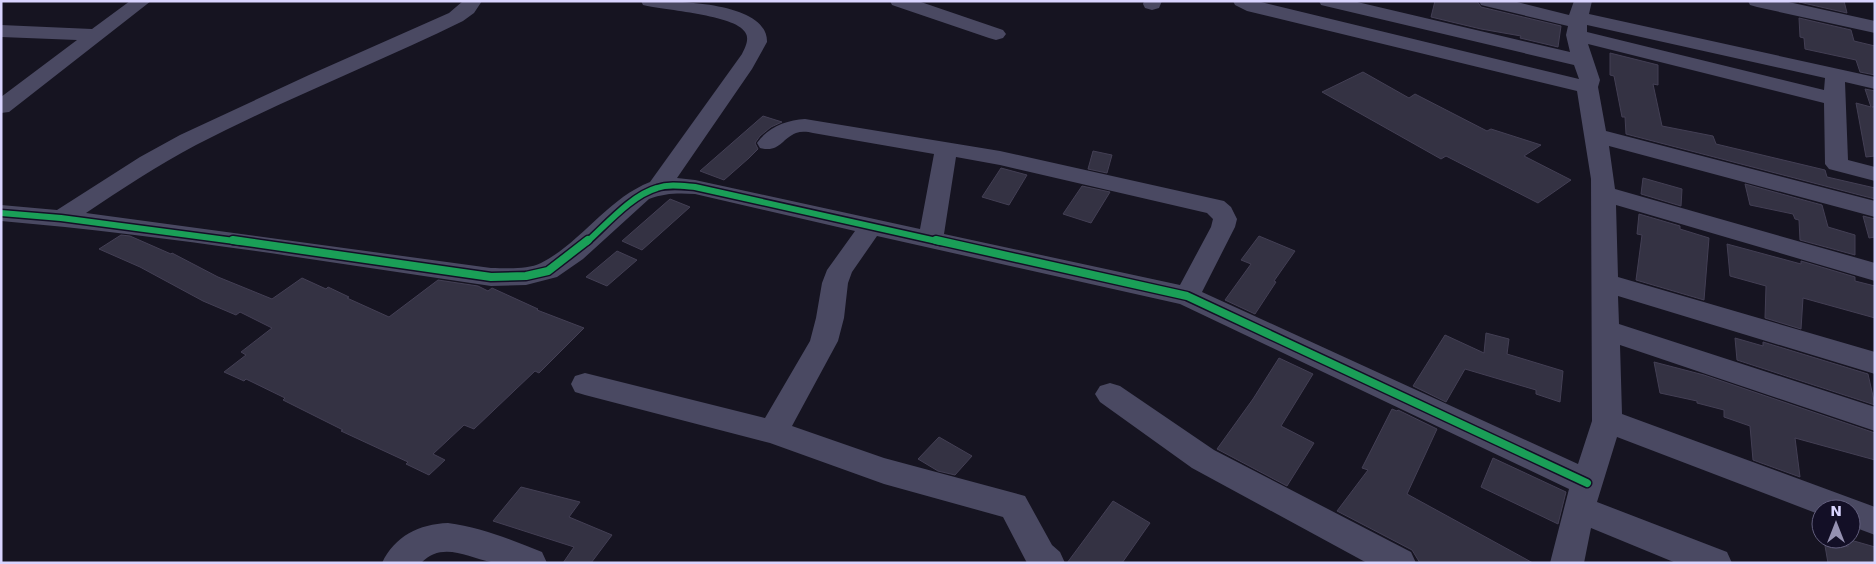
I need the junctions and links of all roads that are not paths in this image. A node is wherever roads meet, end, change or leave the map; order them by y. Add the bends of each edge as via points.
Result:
1 (142, 1) edge
2 (473, 1) edge
3 (650, 1) edge
4 (898, 1) edge
5 (1242, 1) edge
6 (1328, 1) edge
7 (1488, 1) edge
8 (1757, 1) edge
9 (1578, 19) edge
10 (1875, 27) edge
11 (1, 31) edge
12 (996, 34) dead end
13 (97, 35) junction
14 (1582, 61) junction
15 (1834, 74) junction
16 (1875, 84) edge
17 (1587, 86) junction
18 (1835, 99) junction
19 (1, 107) edge
20 (1594, 135) junction
21 (768, 143) dead end
22 (947, 149) junction
23 (1875, 174) edge
24 (658, 187) junction
25 (1603, 193) junction
26 (1875, 209) edge
27 (1, 213) edge
28 (61, 218) junction
29 (872, 225) junction
30 (931, 238) junction
31 (1875, 272) edge
32 (1604, 282) junction
33 (1187, 296) junction
34 (1605, 330) junction
35 (1875, 363) edge
36 (585, 384) dead end
37 (1110, 394) dead end
38 (1875, 419) edge
39 (1607, 420) junction
40 (773, 432) junction
41 (1583, 496) junction
42 (1816, 499) edge
43 (1861, 516) edge
44 (1875, 521) edge
45 (399, 563) edge
46 (530, 563) edge
47 (1048, 563) edge
48 (1399, 563) edge
49 (1567, 563) edge
50 (1715, 563) edge

1 - 13 street
2 - 28 street via 462,13 435,28 316,79 188,140
3 - 24 street via 745,21 754,29 757,39 742,69
4 - 12 street
5 - 17 street via 1254,7
6 - 14 street
7 - 9 street
8 - 10 street
9 - 14 street
9 - 15 street
9 - 18 street
11 - 13 street
13 - 19 street
14 - 17 street via 1590,80
15 - 16 street
15 - 18 street
17 - 20 street
18 - 23 street via 1837,164
20 - 25 street
20 - 26 street
21 - 22 street via 784,129 803,125
22 - 30 street
22 - 33 street via 1215,207 1225,219 1223,227
24 - 28 street via 641,194 574,253 548,271 526,276 491,277
24 - 29 street via 696,187
25 - 31 street
25 - 32 street
27 - 28 street
29 - 30 street
29 - 40 street via 840,270 824,341
30 - 33 street
32 - 34 street
32 - 35 street
33 - 41 street
34 - 38 street
34 - 39 street
36 - 40 street
37 - 48 street via 1203,459
39 - 41 street
39 - 42 street
40 - 47 street via 884,471 1014,506 1040,555
41 - 49 street
41 - 50 street
43 - 44 street
45 - 46 street via 422,542 435,538 470,539

